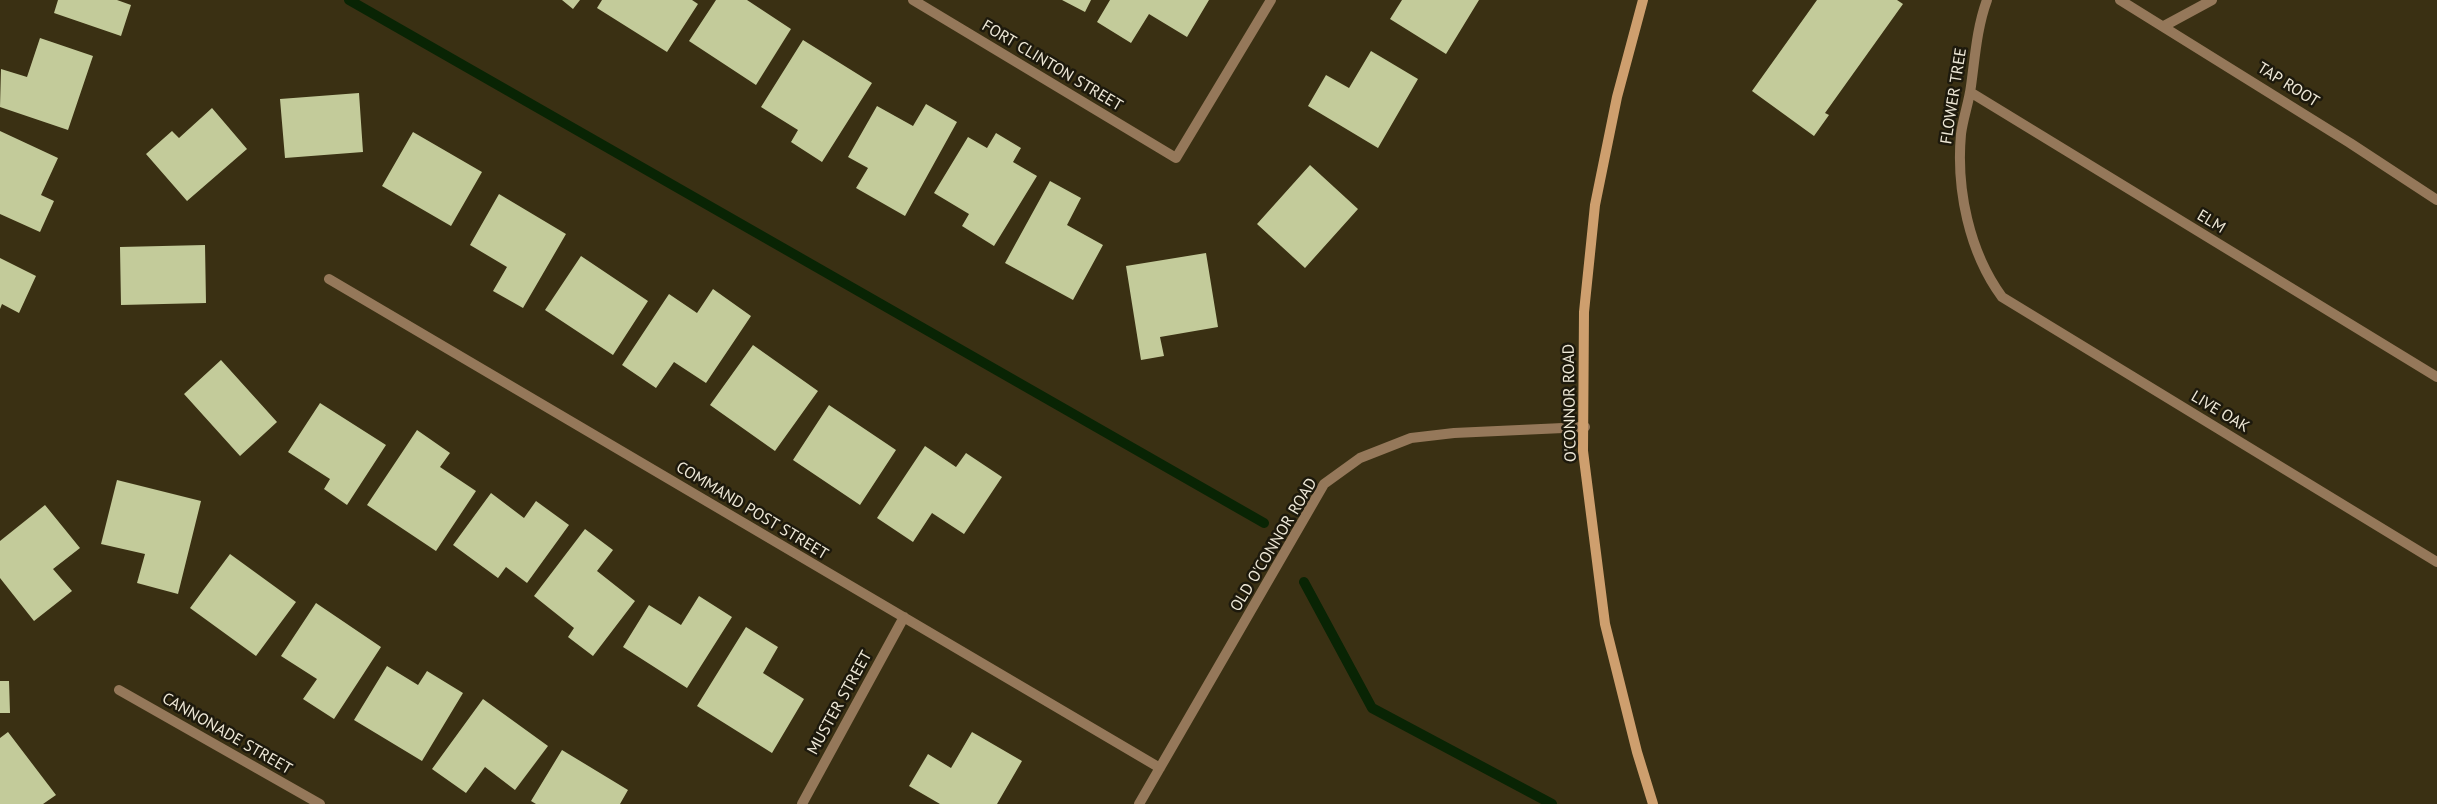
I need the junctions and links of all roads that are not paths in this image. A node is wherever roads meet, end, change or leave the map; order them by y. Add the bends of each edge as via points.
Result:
1 (913, 0) edge
2 (1271, 0) edge
3 (1644, 0) edge
4 (1986, 0) edge
5 (2120, 0) edge
6 (2212, 0) edge
7 (2164, 26) junction
8 (1970, 92) junction
9 (2436, 199) edge
10 (329, 279) dead end
11 (1991, 283) joint
12 (2437, 377) edge
13 (1585, 428) junction
14 (2437, 562) edge
15 (904, 617) junction
16 (120, 690) dead end
17 (1160, 768) junction
18 (320, 804) edge
19 (802, 804) edge
20 (1139, 804) edge
21 (1653, 804) edge

1 - 2 street, FORT CLINTON STREET via 1176,158
3 - 13 main road, O'CONNOR ROAD via 1617,98 1595,205 1584,312
4 - 8 street, FLOWER TREE via 1980,17
5 - 7 street, TAP ROOT
6 - 7 street
7 - 9 street, TAP ROOT
8 - 11 street, FLOWER TREE via 1961,132 1962,191 1969,226
8 - 12 street, ELM
10 - 15 street, COMMAND POST STREET
11 - 14 street, LIVE OAK via 2002,297
13 - 17 street, OLD O'CONNOR ROAD via 1454,432 1411,438 1360,458 1324,484
13 - 21 main road, O'CONNOR ROAD via 1583,450 1605,624
15 - 17 street, COMMAND POST STREET
15 - 19 street, MUSTER STREET
16 - 18 street, CANNONADE STREET
17 - 20 street, OLD O'CONNOR ROAD

